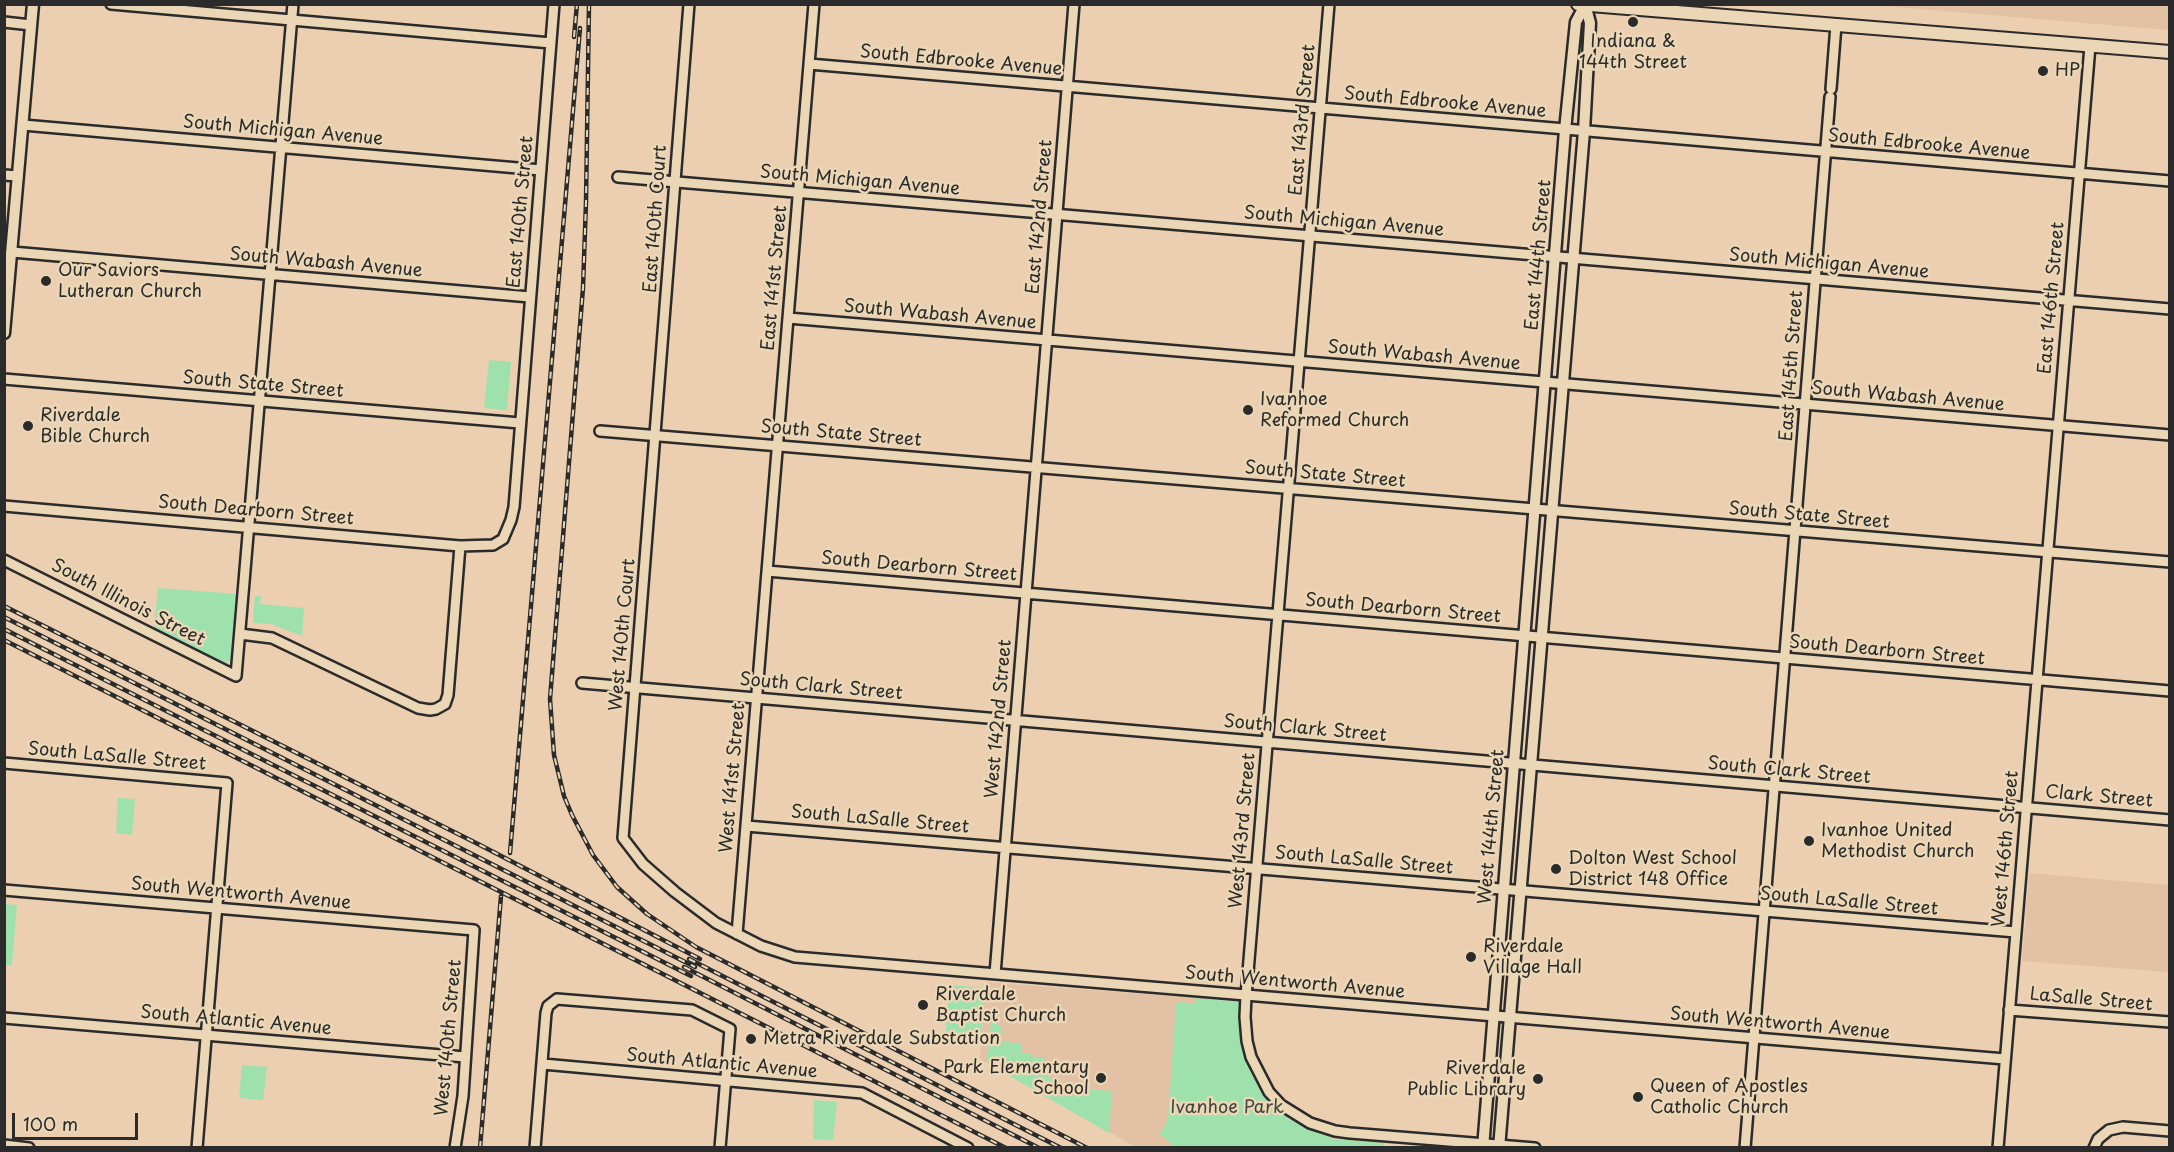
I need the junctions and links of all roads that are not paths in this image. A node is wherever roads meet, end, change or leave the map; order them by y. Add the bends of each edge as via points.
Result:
1 (33, 4) edge
2 (111, 4) edge
3 (292, 4) edge
4 (554, 4) edge
5 (689, 4) edge
6 (814, 4) edge
7 (1074, 4) edge
8 (1329, 4) edge
9 (1578, 4) edge
10 (1585, 5) edge
11 (291, 20) junction
12 (4, 22) edge
13 (31, 25) junction
14 (1836, 25) junction
15 (551, 43) junction
16 (2090, 46) junction
17 (2169, 52) edge
18 (809, 64) junction
19 (1067, 87) junction
20 (1320, 108) junction
21 (22, 125) junction
22 (1565, 130) junction
23 (1584, 131) junction
24 (280, 147) junction
25 (1826, 152) junction
26 (541, 170) junction
27 (2079, 174) junction
28 (4, 175) edge
29 (18, 176) junction
30 (618, 177) dead end
31 (675, 182) junction
32 (2169, 182) edge
33 (798, 192) junction
34 (1057, 214) junction
35 (1310, 236) junction
36 (12, 252) junction
37 (1555, 257) junction
38 (1573, 258) junction
39 (270, 274) junction
40 (1816, 279) junction
41 (530, 297) junction
42 (2068, 300) junction
43 (2169, 309) edge
44 (788, 318) junction
45 (4, 333) edge
46 (1046, 340) junction
47 (1299, 362) junction
48 (4, 379) edge
49 (1545, 382) junction
50 (1563, 384) junction
51 (259, 401) junction
52 (1806, 405) junction
53 (520, 423) junction
54 (2058, 426) junction
55 (600, 431) dead end
56 (655, 435) junction
57 (2169, 435) edge
58 (777, 446) junction
59 (1036, 467) junction
60 (1288, 489) junction
61 (4, 506) edge
62 (1535, 509) junction
63 (1551, 511) junction
64 (249, 527) junction
65 (1796, 531) junction
66 (459, 546) junction
67 (2047, 552) junction
68 (4, 560) edge
69 (2169, 562) edge
70 (767, 571) junction
71 (1026, 593) junction
72 (1278, 615) junction
73 (240, 634) junction
74 (1524, 636) junction
75 (1541, 638) junction
76 (1785, 658) junction
77 (2037, 680) junction
78 (582, 683) dead end
79 (636, 687) junction
80 (2169, 691) edge
81 (757, 698) junction
82 (1015, 720) junction
83 (1267, 742) junction
84 (4, 763) edge
85 (1514, 763) junction
86 (1530, 765) junction
87 (1774, 786) junction
88 (2026, 808) junction
89 (2169, 820) edge
90 (746, 826) junction
91 (623, 838) joint
92 (1005, 847) junction
93 (1257, 868) junction
94 (1503, 889) junction
95 (4, 890) edge
96 (1520, 891) junction
97 (217, 909) junction
98 (1764, 911) junction
99 (474, 930) joint
100 (2016, 932) junction
101 (737, 934) junction
102 (995, 974) junction
103 (1246, 996) junction
104 (2009, 1010) junction
105 (1494, 1017) junction
106 (4, 1018) edge
107 (1509, 1018) junction
108 (2169, 1022) edge
109 (206, 1035) junction
110 (1754, 1039) junction
111 (465, 1057) junction
112 (2005, 1059) junction
113 (543, 1064) junction
114 (726, 1081) junction
115 (2169, 1131) edge
116 (4, 1145) edge
117 (1483, 1145) edge
118 (1499, 1146) edge
119 (29, 1148) edge
120 (197, 1148) edge
121 (455, 1148) edge
122 (535, 1148) edge
123 (720, 1148) edge
124 (968, 1148) edge
125 (1535, 1148) edge
126 (1744, 1148) edge
127 (1998, 1148) edge
128 (2094, 1148) edge

1 - 13 street
2 - 11 street
3 - 11 street
4 - 15 street, East 140th Street
5 - 31 street, East 140th Court
6 - 18 street, East 141st Street
7 - 19 street, East 142nd Street
8 - 20 street, East 143rd Street
9 - 10 main road
10 - 14 main road
10 - 22 street, East 144th Street via 1576,22
10 - 23 street, East 144th Street via 1590,23
11 - 15 street
11 - 24 street
12 - 13 street
13 - 21 street
14 - 16 main road
14 - 25 street, East 145th Street
15 - 26 street, East 140th Street
16 - 17 main road
16 - 27 street, East 146th Street
18 - 19 street, South Edbrooke Avenue
18 - 33 street, East 141st Street
19 - 20 street, South Edbrooke Avenue
19 - 34 street, East 142nd Street
20 - 22 street, South Edbrooke Avenue
20 - 35 street, East 143rd Street
21 - 24 street, South Michigan Avenue
21 - 29 street
22 - 23 street, South Edbrooke Avenue
22 - 37 street, East 144th Street
23 - 25 street, South Edbrooke Avenue
23 - 38 street, East 144th Street
24 - 26 street, South Michigan Avenue
24 - 39 street
25 - 27 street, South Edbrooke Avenue
25 - 40 street, East 145th Street
26 - 41 street, East 140th Street
27 - 32 street, South Edbrooke Avenue
27 - 42 street, East 146th Street
28 - 29 street
29 - 36 street
30 - 31 street, South Michigan Avenue
31 - 33 street, South Michigan Avenue
31 - 56 street, East 140th Court
33 - 34 street, South Michigan Avenue
33 - 44 street, East 141st Street
34 - 35 street, South Michigan Avenue
34 - 46 street, East 142nd Street
35 - 37 street, South Michigan Avenue
35 - 47 street, East 143rd Street
36 - 39 street, South Wabash Avenue
36 - 45 street
37 - 38 street, South Michigan Avenue
37 - 49 street, East 144th Street
38 - 40 street, South Michigan Avenue
38 - 50 street, East 144th Street
39 - 41 street, South Wabash Avenue
39 - 51 street
40 - 42 street, South Michigan Avenue
40 - 52 street, East 145th Street
41 - 53 street, East 140th Street
42 - 43 street, South Michigan Avenue
42 - 54 street, East 146th Street
44 - 46 street, South Wabash Avenue
44 - 58 street, East 141st Street
46 - 47 street, South Wabash Avenue
46 - 59 street, East 142nd Street
47 - 49 street, South Wabash Avenue
47 - 60 street, East 143rd Street
48 - 51 street, South State Street
49 - 50 street, South Wabash Avenue
49 - 62 street, East 144th Street
50 - 52 street, South Wabash Avenue
50 - 63 street, East 144th Street
51 - 53 street, South State Street
51 - 64 street
52 - 54 street, South Wabash Avenue
52 - 65 street, East 145th Street
53 - 66 street, South Dearborn Street via 514,507 503,539 493,545
54 - 57 street, South Wabash Avenue
54 - 67 street, East 146th Street
55 - 56 street, South State Street
56 - 58 street, South State Street
56 - 79 street, West 140th Court
58 - 59 street, South State Street
58 - 70 street, West 141st Street
59 - 60 street, South State Street
59 - 71 street, West 142nd Street
60 - 62 street, South State Street
60 - 72 street, West 143rd Street
61 - 64 street, South Dearborn Street
62 - 63 street, South State Street
62 - 74 street, West 144th Street
63 - 65 street, South State Street
63 - 75 street, West 144th Street
64 - 66 street, South Dearborn Street
64 - 73 street
65 - 67 street, South State Street
65 - 76 street, East 145th Street
66 - 73 street via 448,695 445,704 436,709 418,708 272,638
67 - 69 street, South State Street
67 - 77 street, West 146th Street
68 - 73 street, South Illinois Street via 236,676
70 - 71 street, South Dearborn Street
70 - 81 street, West 141st Street
71 - 72 street, South Dearborn Street
71 - 82 street, West 142nd Street
72 - 74 street, South Dearborn Street
72 - 83 street, West 143rd Street
74 - 75 street, South Dearborn Street
74 - 85 street, West 144th Street
75 - 76 street, South Dearborn Street
75 - 86 street, West 144th Street
76 - 77 street, South Dearborn Street
76 - 87 street, East 145th Street
77 - 80 street, South Dearborn Street
77 - 88 street, West 146th Street
78 - 79 street, South Clark Street
79 - 81 street, South Clark Street
79 - 91 street, West 140th Court
81 - 82 street, South Clark Street
81 - 90 street, West 141st Street
82 - 83 street, South Clark Street
82 - 92 street, West 142nd Street
83 - 85 street, South Clark Street
83 - 93 street, West 143rd Street
84 - 97 street, South LaSalle Street via 227,783
85 - 86 street, South Clark Street
85 - 94 street, West 144th Street
86 - 87 street, South Clark Street
86 - 96 street, West 144th Street
87 - 88 street, South Clark Street
87 - 98 street, East 145th Street
88 - 89 street, Clark Street
88 - 100 street, West 146th Street
90 - 92 street, South LaSalle Street
90 - 101 street, West 141st Street
91 - 101 street, South Wentworth Avenue via 643,864 675,892
92 - 93 street, South LaSalle Street
92 - 102 street, West 142nd Street
93 - 94 street, South LaSalle Street
93 - 103 street, West 143rd Street
94 - 96 street, South LaSalle Street
94 - 105 street, West 144th Street
95 - 97 street, South Wentworth Avenue
96 - 98 street, South LaSalle Street
96 - 107 street, West 144th Street
97 - 99 street, South Wentworth Avenue
97 - 109 street
98 - 100 street, South LaSalle Street
98 - 110 street, East 145th Street
99 - 111 street, West 140th Street
100 - 104 street, West 146th Street
101 - 102 street, South Wentworth Avenue via 779,954 795,957
102 - 103 street, South Wentworth Avenue
103 - 105 street, South Wentworth Avenue
103 - 117 street via 1251,1057 1269,1092 1295,1115 1335,1131
104 - 108 street, LaSalle Street
104 - 112 street, West 146th Street
105 - 107 street, South Wentworth Avenue
105 - 117 street, West 144th Street
106 - 109 street, South Atlantic Avenue
107 - 110 street, South Wentworth Avenue
107 - 118 street, West 144th Street
109 - 111 street, South Atlantic Avenue
109 - 120 street
110 - 112 street, South Wentworth Avenue
110 - 126 street, East 145th Street
111 - 121 street, West 140th Street
112 - 127 street, West 146th Street
113 - 114 street, South Atlantic Avenue
113 - 114 street via 548,1006 557,999 692,1010 730,1029
113 - 122 street
114 - 123 street
114 - 124 street, South Atlantic Avenue via 862,1093
115 - 128 street via 2122,1127 2109,1130
116 - 119 street
117 - 118 street
118 - 125 street

